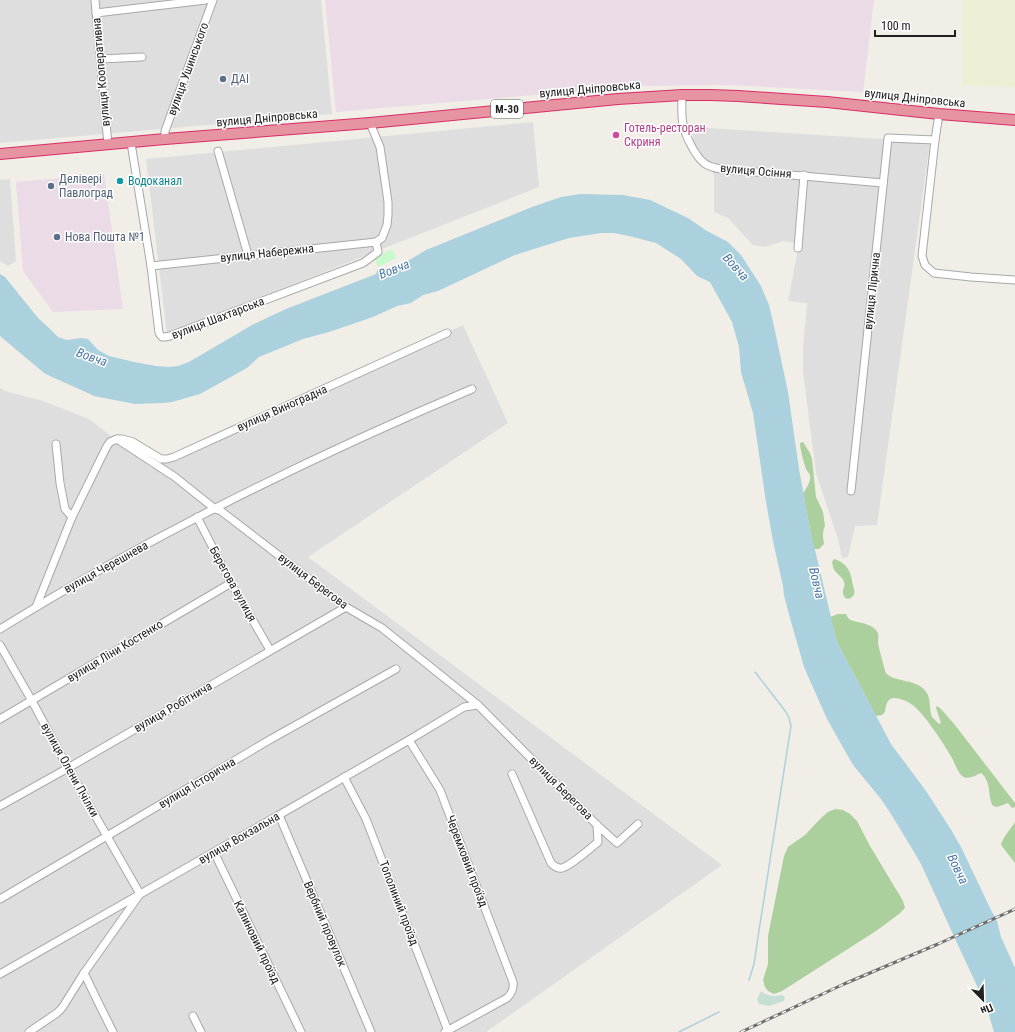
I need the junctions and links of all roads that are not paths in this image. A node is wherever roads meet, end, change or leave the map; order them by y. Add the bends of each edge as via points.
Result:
1 (95, 0) edge
2 (206, 0) edge
3 (213, 0) edge
4 (96, 13) junction
5 (142, 57) dead end
6 (101, 59) junction
7 (682, 95) junction
8 (940, 114) junction
9 (1015, 120) edge
10 (370, 122) junction
11 (165, 139) junction
12 (935, 140) junction
13 (131, 143) junction
14 (108, 145) junction
15 (218, 151) dead end
16 (0, 154) edge
17 (804, 175) junction
18 (883, 183) junction
19 (379, 240) junction
20 (798, 248) dead end
21 (248, 255) junction
22 (151, 266) junction
23 (1015, 280) edge
24 (447, 333) dead end
25 (472, 389) dead end
26 (117, 439) junction
27 (56, 444) dead end
28 (852, 491) dead end
29 (215, 509) junction
30 (72, 517) junction
31 (196, 518) junction
32 (231, 583) junction
33 (36, 607) junction
34 (346, 607) junction
35 (0, 629) edge
36 (0, 645) edge
37 (270, 650) junction
38 (396, 669) dead end
39 (32, 700) junction
40 (478, 705) junction
41 (0, 719) edge
42 (409, 740) junction
43 (68, 768) junction
44 (512, 774) dead end
45 (344, 777) junction
46 (0, 806) edge
47 (279, 815) junction
48 (638, 824) dead end
49 (597, 825) junction
50 (107, 836) junction
51 (214, 852) junction
52 (140, 894) junction
53 (0, 898) edge
54 (84, 973) junction
55 (0, 974) edge
56 (193, 1016) dead end
57 (447, 1031) edge
58 (29, 1032) edge
59 (113, 1032) edge
60 (201, 1032) edge
61 (301, 1032) edge
62 (371, 1032) edge

1 - 4 street, вулиця Кооперативна
2 - 4 street
3 - 11 street, вулиця Ушинського via 165,131
4 - 6 street, вулиця Кооперативна
5 - 6 street
6 - 14 street, вулиця Кооперативна
7 - 8 highway, вулиця Дніпровська / М-30 via 820,102
7 - 10 highway, вулиця Дніпровська / М-30
7 - 17 street, вулиця Осіння via 684,129 696,155 710,167
8 - 9 highway, вулиця Дніпровська / М-30
8 - 12 street
10 - 11 highway, вулиця Дніпровська / М-30
10 - 19 street via 380,146 388,202 387,225
11 - 13 highway, вулиця Дніпровська / М-30
12 - 18 street, вулиця Лірична via 888,138
12 - 23 street via 922,256 925,265 934,273
13 - 14 highway, вулиця Дніпровська / М-30
13 - 22 street, вулиця Шахтарська
14 - 16 highway, вулиця Дніпровська / М-30
15 - 21 street
17 - 18 street, вулиця Осіння
17 - 20 street
18 - 28 street, вулиця Лірична
19 - 21 street, вулиця Набережна
19 - 22 street, вулиця Шахтарська via 378,252 363,263 165,337 159,333
21 - 22 street, вулиця Набережна
24 - 26 street, вулиця Виноградна via 167,459 160,459 133,442
25 - 29 street via 302,465
26 - 29 street, вулиця Берегова via 175,477
26 - 30 street via 106,446
27 - 30 street via 65,509
29 - 31 street, вулиця Черешнева
29 - 34 street, вулиця Берегова
30 - 33 street
31 - 32 street, Берегова вулиця
31 - 33 street, вулиця Черешнева
32 - 37 street, Берегова вулиця
32 - 39 street, вулиця Ліни Костенко
33 - 35 street, вулиця Черешнева
34 - 37 street, вулиця Робітнича
34 - 40 street, вулиця Берегова via 382,628
36 - 39 street, вулиця Олени Пчілки
37 - 43 street, вулиця Робітнича
38 - 50 street, вулиця Історична via 270,739
39 - 41 street, вулиця Ліни Костенко
39 - 43 street, вулиця Олени Пчілки
40 - 42 street, вулиця Вокзальна via 464,707
40 - 49 street, вулиця Берегова
42 - 45 street, вулиця Вокзальна
42 - 57 street, Черемховий проїзд via 440,790 514,982 512,993 507,998
43 - 46 street, вулиця Робітнича
43 - 50 street, вулиця Олени Пчілки
44 - 49 street via 555,867 562,868 573,862 598,842
45 - 47 street, вулиця Вокзальна
45 - 57 street, Тополиний проїзд via 366,819
47 - 51 street, вулиця Вокзальна
47 - 62 street, Вербний провулок
48 - 49 street, вулиця Берегова via 617,843
50 - 52 street, вулиця Олени Пчілки
50 - 53 street, вулиця Історична
51 - 52 street, вулиця Вокзальна
51 - 61 street, Калиновий проїзд
52 - 54 street
52 - 55 street, вулиця Вокзальна
54 - 58 street via 62,1008
54 - 59 street
56 - 60 street

